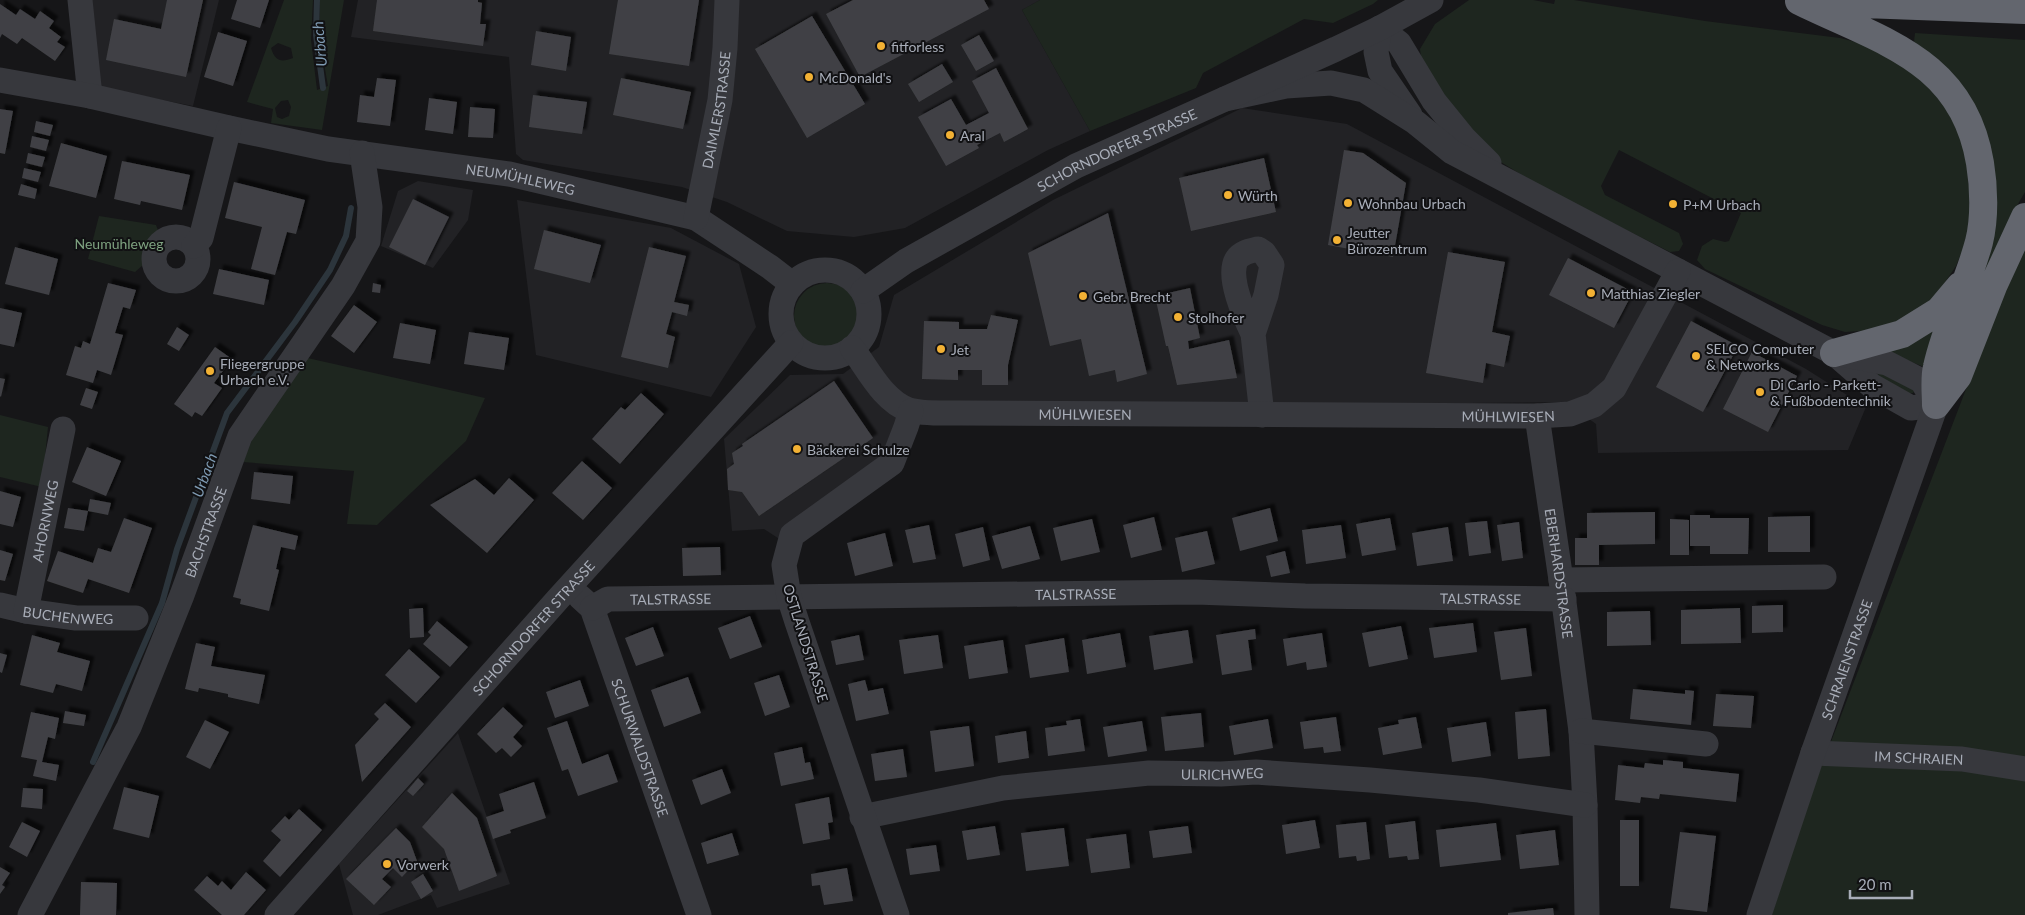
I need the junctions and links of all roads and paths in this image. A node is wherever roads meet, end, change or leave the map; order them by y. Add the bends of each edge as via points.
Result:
1 (80, 0) edge
2 (727, 0) edge
3 (1431, 0) edge
4 (1793, 1) edge
5 (2025, 10) edge
6 (1380, 28) junction
7 (0, 80) edge
8 (90, 96) junction
9 (1226, 99) junction
10 (1415, 122) junction
11 (229, 128) junction
12 (362, 153) junction
13 (1506, 181) junction
14 (2025, 217) edge
15 (696, 218) junction
16 (194, 246) dead end
17 (1678, 271) junction
18 (1966, 279) junction
19 (792, 284) junction
20 (863, 291) junction
21 (1253, 334) dead end
22 (791, 343) junction
23 (852, 348) junction
24 (1834, 353) junction
25 (1936, 405) junction
26 (911, 411) junction
27 (1262, 415) junction
28 (1537, 416) junction
29 (62, 430) dead end
30 (1824, 577) dead end
31 (568, 587) junction
32 (1562, 590) junction
33 (789, 597) junction
34 (0, 605) edge
35 (592, 608) junction
36 (26, 611) junction
37 (136, 618) dead end
38 (1581, 731) junction
39 (1706, 744) dead end
40 (1813, 753) junction
41 (2025, 769) edge
42 (1585, 804) junction
43 (862, 817) junction
44 (30, 915) edge
45 (277, 915) edge
46 (699, 915) edge
47 (897, 915) edge
48 (1587, 915) edge
49 (1759, 915) edge

1 - 8 street
2 - 15 street, DAIMLERSTRASSE via 720,100
3 - 6 street, SCHORNDORFER STRASSE
4 - 5 highway
4 - 18 highway via 1896,46 1923,64 1956,97 1976,139 1984,187 1979,241
6 - 9 street, SCHORNDORFER STRASSE
6 - 10 street via 1376,52 1380,71
6 - 13 street via 1399,44 1434,100 1458,130
7 - 8 street, NEUMÜHLEWEG
8 - 11 street, NEUMÜHLEWEG
9 - 10 street via 1286,86 1331,83 1364,90
9 - 20 street, SCHORNDORFER STRASSE via 1076,166 906,261
10 - 13 street via 1452,152
11 - 12 street, NEUMÜHLEWEG
11 - 16 street via 201,238
12 - 15 street, NEUMÜHLEWEG via 510,174
12 - 44 street, BACHSTRASSE via 370,207 368,241 343,286 240,436 129,727
13 - 17 street
14 - 25 highway via 1994,284 1958,376
15 - 19 street, NEUMÜHLEWEG
17 - 24 street
17 - 28 street, MÜHLWIESEN via 1614,388 1594,405 1570,414
18 - 24 highway via 1939,311 1902,334
18 - 25 highway via 1936,369
19 - 20 street via 814,271 827,270 851,278
19 - 22 street via 781,307 784,333
20 - 23 street via 870,316 859,343
21 - 27 street
22 - 23 street via 806,355 825,359 844,354
22 - 31 street, SCHORNDORFER STRASSE
23 - 26 street via 883,390
24 - 25 street via 1888,364 1905,372 1922,381
25 - 40 street, SCHRAIENSTRASSE
26 - 27 street, MÜHLWIESEN
26 - 33 street, OSTLANDSTRASSE via 892,463 792,535 784,565
27 - 28 street, MÜHLWIESEN
28 - 32 street, EBERHARDSTRASSE
29 - 36 street, AHORNWEG
30 - 32 street, TALSTRASSE
31 - 35 street, SCHURWALDSTRASSE
31 - 45 street, SCHORNDORFER STRASSE
32 - 33 street, TALSTRASSE via 1305,596 1196,592
32 - 38 street, EBERHARDSTRASSE
33 - 35 street, TALSTRASSE via 608,598
33 - 43 street, OSTLANDSTRASSE
34 - 36 street, BUCHENWEG
35 - 46 street, SCHURWALDSTRASSE
36 - 37 street, BUCHENWEG via 76,618
38 - 39 street
38 - 42 street, EBERHARDSTRASSE
40 - 41 street, IM SCHRAIEN via 1962,759
40 - 49 street, SCHRAIENSTRASSE
42 - 43 street, ULRICHWEG via 1479,790 1256,772 1149,773 1003,788
42 - 48 street, EBERHARDSTRASSE
43 - 47 street, OSTLANDSTRASSE

